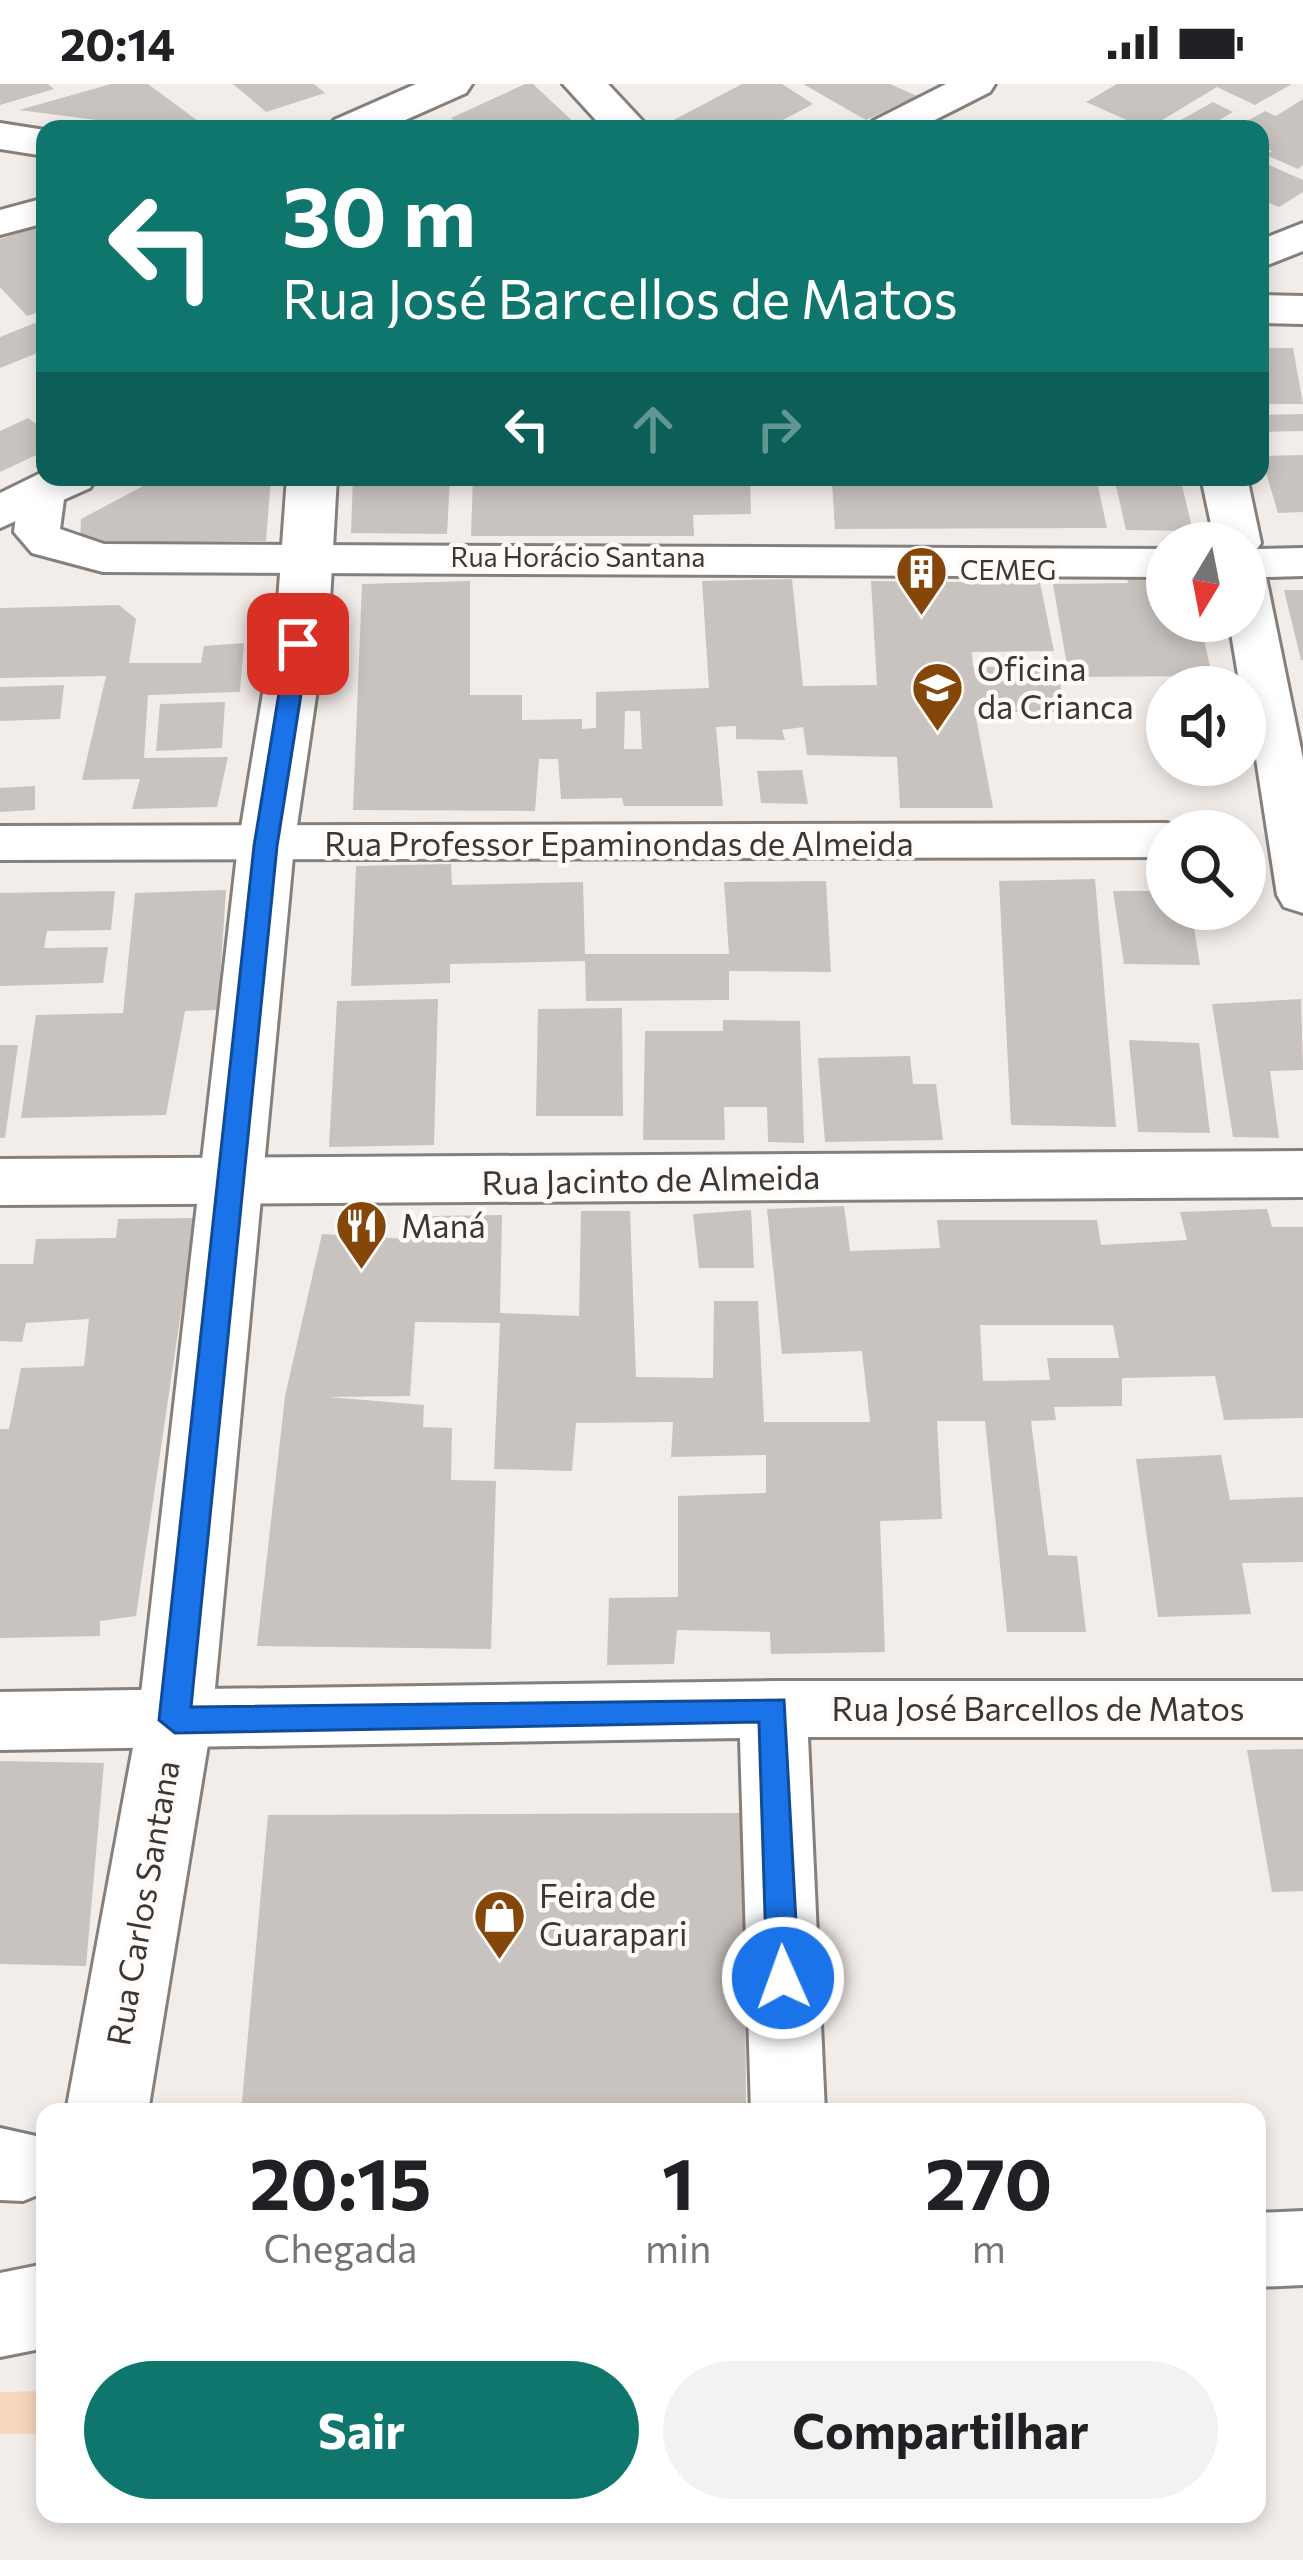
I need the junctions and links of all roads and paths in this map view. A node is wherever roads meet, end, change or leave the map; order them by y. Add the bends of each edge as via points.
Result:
1 (452, 84) edge
2 (584, 84) edge
3 (976, 84) edge
4 (370, 120) edge
5 (619, 120) edge
6 (905, 120) edge
7 (0, 136) edge
8 (36, 142) edge
9 (36, 213) edge
10 (0, 223) edge
11 (1303, 236) edge
12 (1269, 252) edge
13 (1269, 309) edge
14 (1303, 310) edge
15 (311, 486) edge
16 (1226, 486) edge
17 (38, 494) edge
18 (1234, 522) edge
19 (307, 558) junction
20 (1303, 562) edge
21 (1146, 563) edge
22 (1266, 563) edge
23 (1253, 642) edge
24 (1279, 839) edge
25 (1146, 840) edge
26 (0, 843) edge
27 (266, 846) junction
28 (1303, 896) edge
29 (1303, 1174) edge
30 (230, 1177) junction
31 (0, 1182) edge
32 (773, 1709) junction
33 (1303, 1709) edge
34 (0, 1720) edge
35 (175, 1720) junction
36 (109, 2103) edge
37 (788, 2103) edge
38 (1303, 2248) edge
39 (1266, 2250) edge
40 (36, 2308) edge
41 (0, 2315) edge

1 - 4 main road
2 - 5 main road
3 - 6 street
7 - 8 main road
9 - 10 street
11 - 12 street
13 - 14 main road
15 - 19 main road, Rua Carlos Santana
16 - 18 street
17 - 19 street, Rua Horácio Santana via 37,532 73,552 138,560
19 - 21 street, Rua Horácio Santana
19 - 27 main road, Rua Carlos Santana
20 - 22 street
23 - 24 street
24 - 28 street
25 - 27 street, Rua Professor Epaminondas de Almeida
26 - 27 street, Rua Professor Epaminondas de Almeida
27 - 30 main road, Rua Carlos Santana
29 - 30 main road, Rua Jacinto de Almeida via 360,1183
30 - 31 main road, Rua Jacinto de Almeida
30 - 35 main road, Rua Carlos Santana
32 - 33 street, Rua José Barcellos de Matos
32 - 35 street, Rua José Barcellos de Matos
32 - 37 street
34 - 35 street, Rua José Barcellos de Matos
35 - 36 main road, Rua Carlos Santana
38 - 39 street
40 - 41 main road

